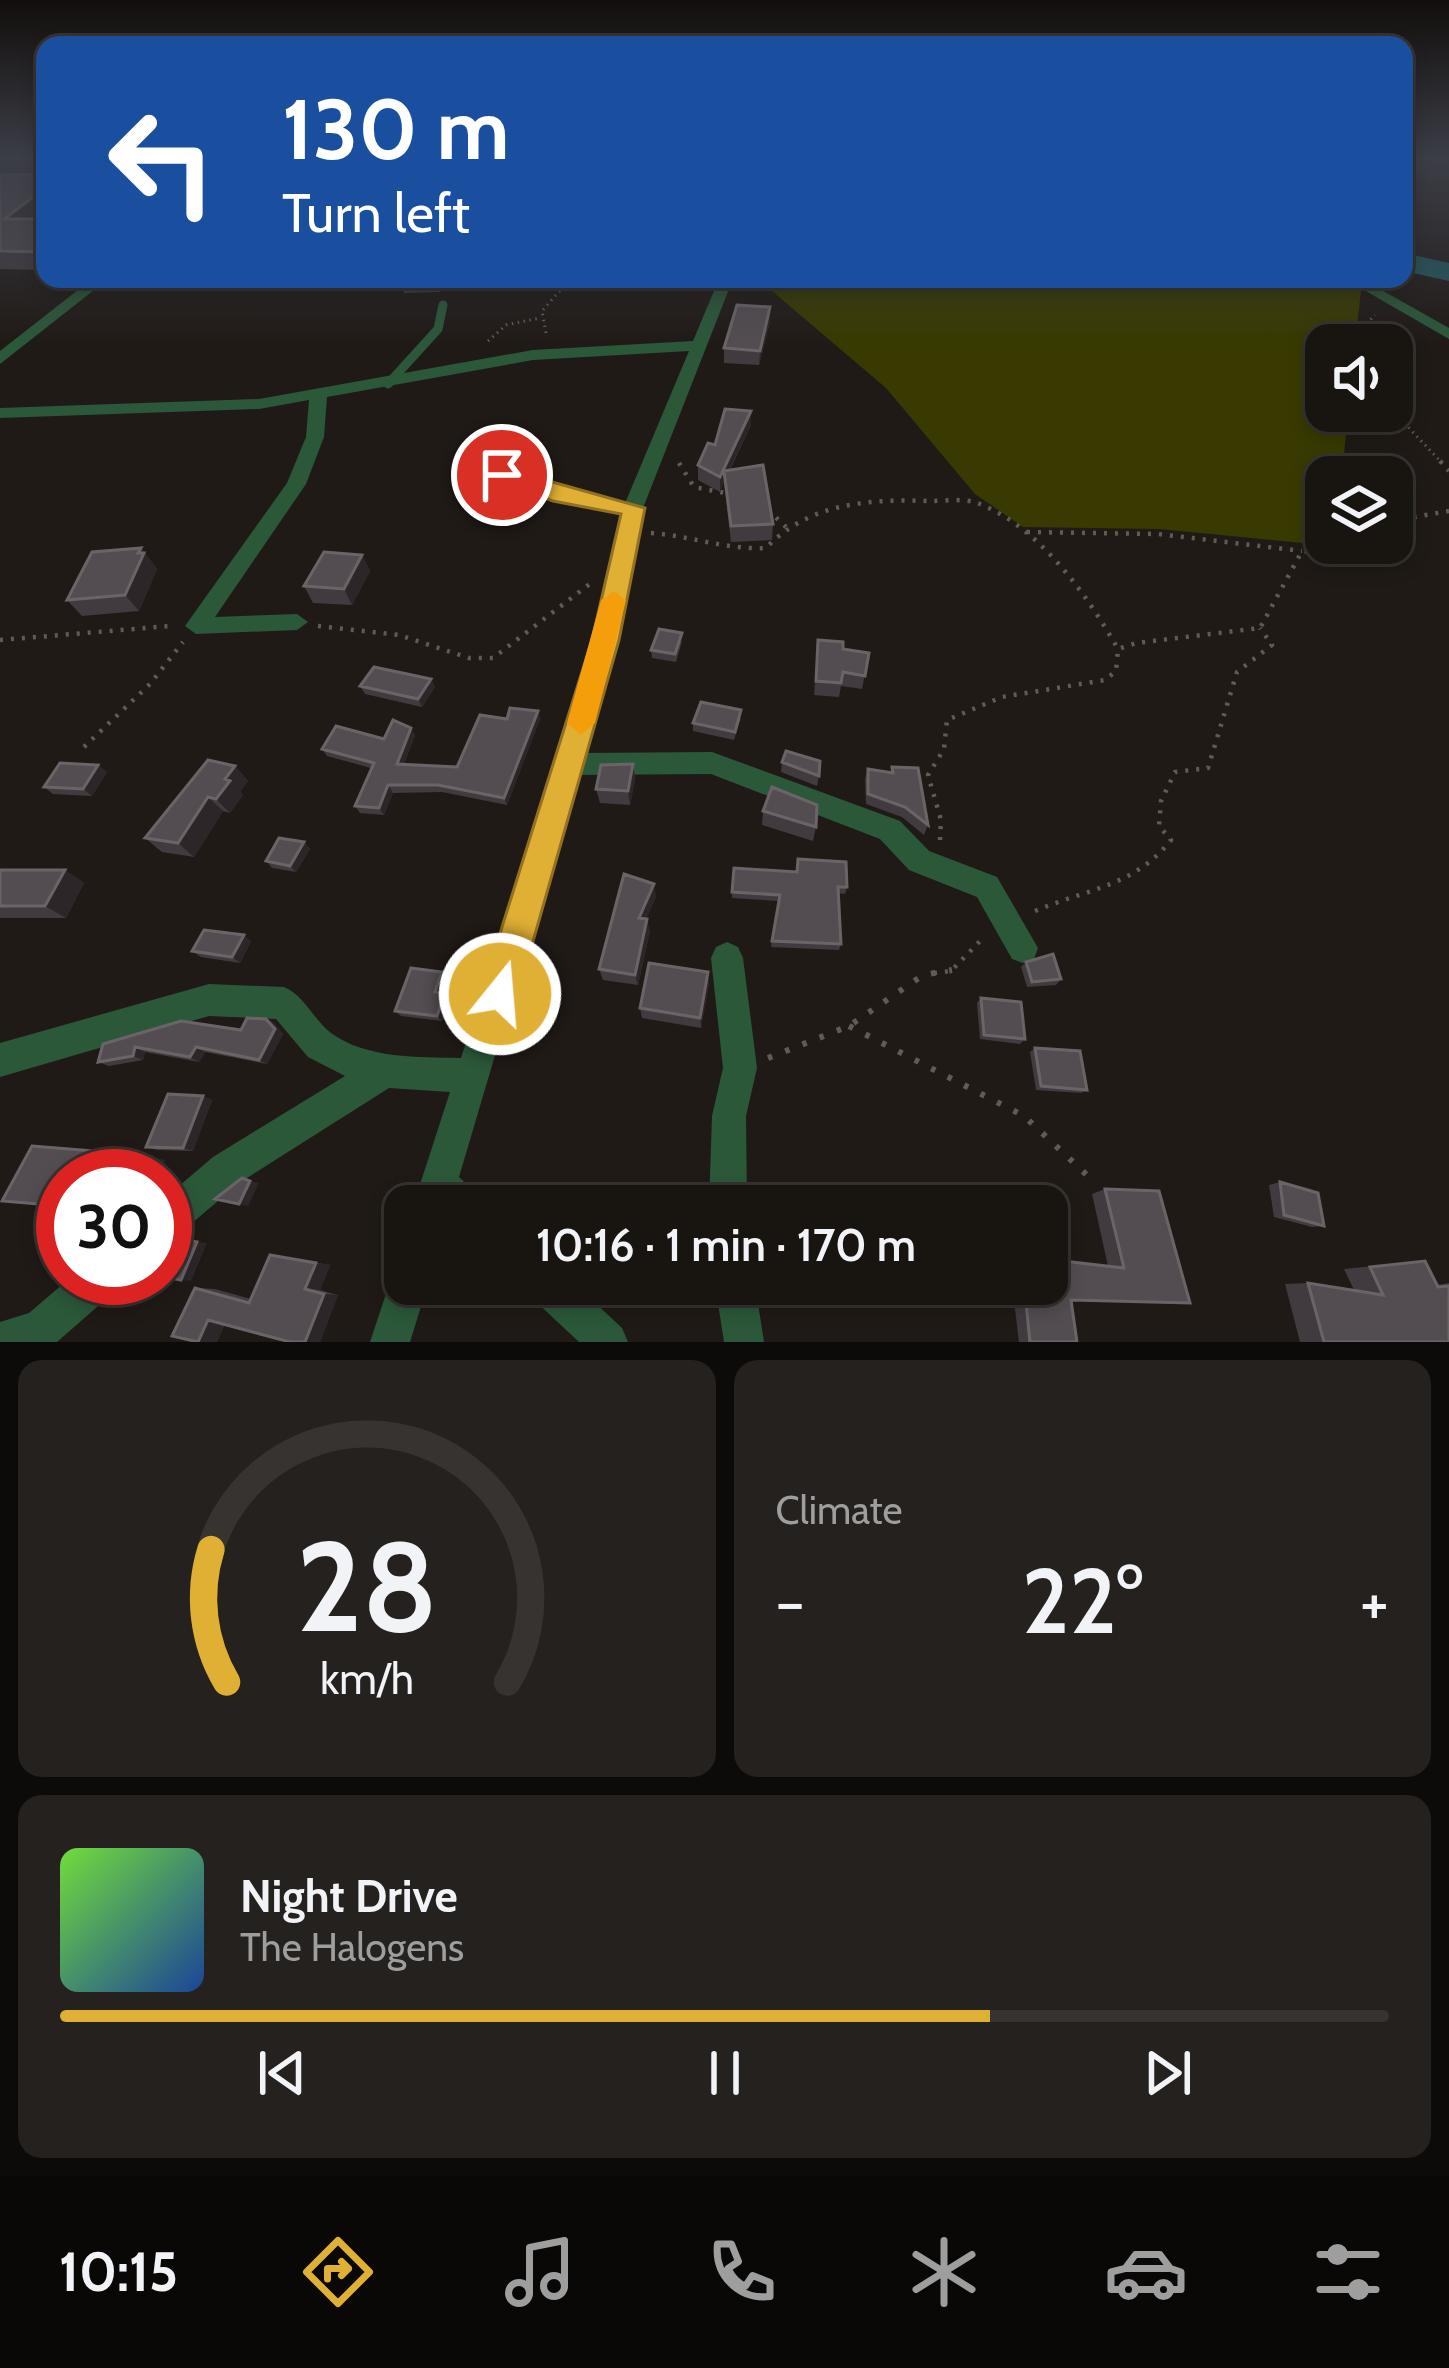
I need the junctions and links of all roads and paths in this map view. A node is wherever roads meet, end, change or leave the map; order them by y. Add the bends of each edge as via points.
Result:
1 (90, 288) edge
2 (560, 288) edge
3 (722, 288) edge
4 (1368, 288) edge
5 (1378, 294) junction
6 (443, 305) dead end
7 (540, 318) junction
8 (1366, 324) edge
9 (1449, 334) edge
10 (476, 344) dead end
11 (697, 346) junction
12 (559, 353) junction
13 (0, 359) edge
14 (387, 385) junction
15 (318, 397) junction
16 (0, 413) edge
17 (1413, 432) edge
18 (655, 446) junction
19 (1449, 471) edge
20 (502, 475) dead end
21 (739, 496) edge
22 (763, 504) edge
23 (1449, 511) edge
24 (1413, 517) edge
25 (630, 520) junction
26 (786, 526) junction
27 (1023, 532) junction
28 (1302, 551) junction
29 (1305, 551) edge
30 (619, 572) junction
31 (297, 622) joint
32 (196, 626) junction
33 (1260, 628) junction
34 (0, 640) edge
35 (1118, 649) junction
36 (84, 747) dead end
37 (569, 764) junction
38 (940, 869) junction
39 (1015, 937) junction
40 (727, 958) dead end
41 (850, 1026) junction
42 (0, 1060) edge
43 (740, 1069) junction
44 (380, 1074) junction
45 (475, 1075) junction
46 (1090, 1178) dead end
47 (448, 1185) edge
48 (728, 1185) edge
49 (192, 1199) edge
50 (69, 1305) edge
51 (401, 1305) edge
52 (568, 1305) edge
53 (739, 1305) edge
54 (0, 1342) edge
55 (390, 1342) edge
56 (608, 1342) edge
57 (745, 1342) edge

1 - 13 street
2 - 7 path
3 - 11 street
4 - 5 street
5 - 8 path
5 - 9 street
6 - 14 lane via 438,329
7 - 10 path via 506,325
7 - 12 path
11 - 12 street
11 - 18 street
12 - 14 street
14 - 15 street
15 - 16 street
15 - 32 street via 315,437 296,484
17 - 19 path
18 - 21 path via 694,487
18 - 25 street
20 - 25 lane
22 - 26 path
23 - 24 path
25 - 26 path via 729,550 766,548
25 - 30 street
26 - 27 path via 873,499 975,502
27 - 28 path via 1158,534
27 - 35 path via 1089,598
28 - 29 path
28 - 33 path
30 - 31 path via 562,598 491,660 412,637
30 - 37 street
31 - 32 street
32 - 34 path
32 - 36 path
33 - 35 path via 1182,632
33 - 39 path via 1271,645 1237,672 1208,769 1175,772 1161,801 1159,826 1171,840 1153,867 1109,891 1046,905
35 - 38 path via 1116,671 1105,680 976,700 947,720 944,749 928,776 941,820
37 - 38 street via 712,763 890,830 919,861
37 - 45 street
38 - 39 street via 987,887
39 - 41 path via 971,944 951,970 923,975
40 - 43 street
41 - 43 path
41 - 46 path via 1024,1116
42 - 44 street via 228,1000 284,1003 300,1034
43 - 48 street via 729,1116
44 - 45 street
44 - 49 street
45 - 47 street
50 - 54 street via 41,1329
51 - 55 street
52 - 56 street
53 - 57 street

